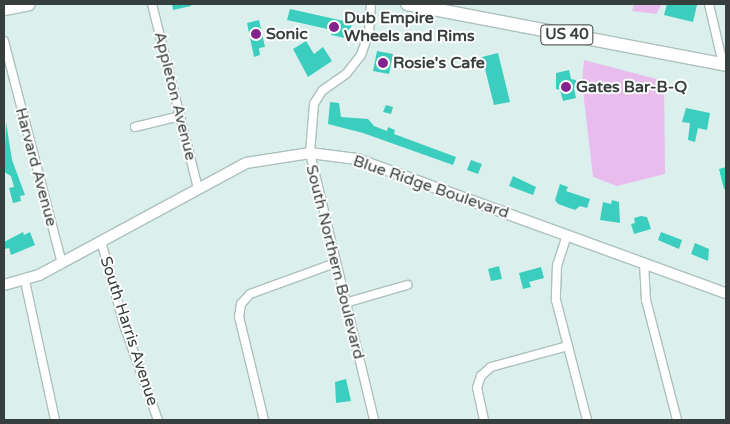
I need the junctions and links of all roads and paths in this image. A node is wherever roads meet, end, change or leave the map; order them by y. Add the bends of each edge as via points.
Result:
1 (28, 4) edge
2 (152, 4) edge
3 (371, 4) edge
4 (407, 4) edge
5 (709, 4) edge
6 (440, 7) edge
7 (4, 9) edge
8 (4, 41) edge
9 (725, 68) edge
10 (180, 116) junction
11 (135, 127) dead end
12 (310, 153) junction
13 (198, 188) junction
14 (567, 235) junction
15 (101, 241) junction
16 (62, 263) junction
17 (335, 263) junction
18 (644, 263) junction
19 (25, 281) junction
20 (4, 285) edge
21 (407, 285) dead end
22 (726, 293) edge
23 (345, 303) junction
24 (568, 346) junction
25 (55, 420) edge
26 (158, 420) edge
27 (264, 420) edge
28 (374, 420) edge
29 (484, 420) edge
30 (587, 420) edge
31 (677, 420) edge

1 - 7 main road
2 - 10 street, Appleton Avenue
3 - 12 street, South Northern Boulevard via 369,32 361,55 346,74 322,91 314,104
4 - 6 main road, US 40
5 - 9 street
6 - 9 main road, US 40
8 - 16 street, Harvard Avenue
10 - 11 street
10 - 13 street, Appleton Avenue
12 - 13 street, Blue Ridge Boulevard via 246,163
12 - 14 street, Blue Ridge Boulevard via 357,159
12 - 17 street, South Northern Boulevard
13 - 15 street, Blue Ridge Boulevard
14 - 18 street, Blue Ridge Boulevard
14 - 24 street via 555,287
15 - 16 street, Blue Ridge Boulevard
15 - 26 street, South Harris Avenue via 125,328
16 - 19 street, Blue Ridge Boulevard
17 - 23 street, South Northern Boulevard
17 - 27 street via 250,294 239,310
18 - 22 street, Blue Ridge Boulevard
18 - 31 street via 646,300
19 - 20 street, Blue Ridge Boulevard
19 - 25 street
21 - 23 street
23 - 28 street, South Northern Boulevard
24 - 29 street via 491,367 481,376 477,388
24 - 30 street

